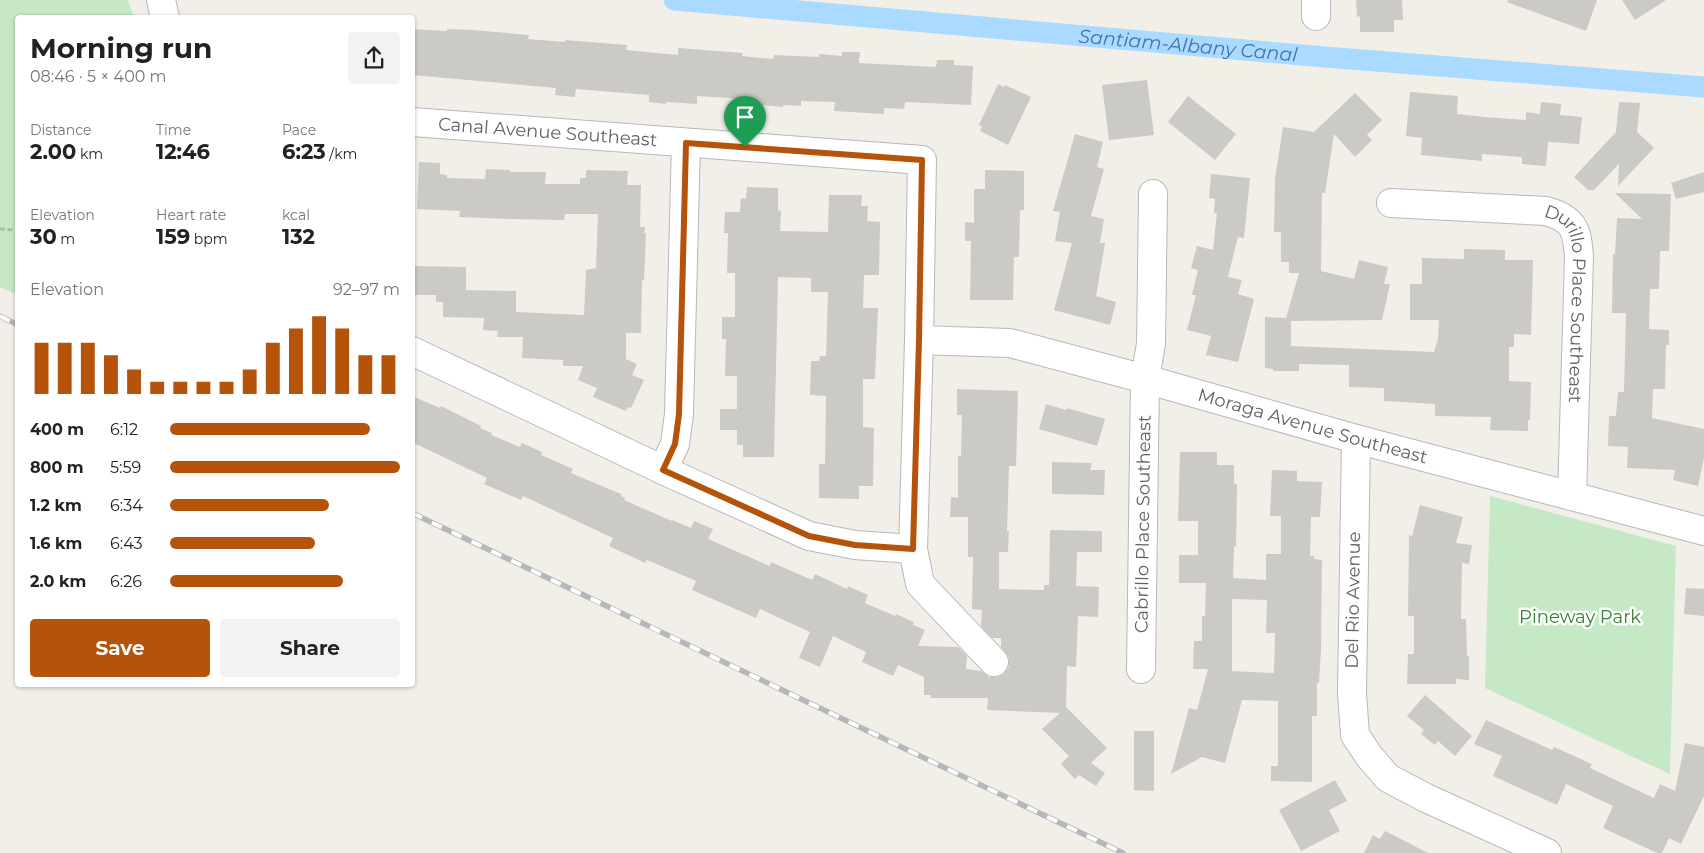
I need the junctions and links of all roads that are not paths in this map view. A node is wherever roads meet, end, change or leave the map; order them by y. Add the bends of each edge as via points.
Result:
1 (161, 0) edge
2 (165, 15) edge
3 (415, 122) edge
4 (686, 143) junction
5 (1153, 194) dead end
6 (1391, 203) dead end
7 (919, 340) junction
8 (415, 352) edge
9 (1145, 379) junction
10 (1356, 439) junction
11 (663, 470) junction
12 (1572, 496) junction
13 (1704, 532) edge
14 (913, 549) junction
15 (994, 662) dead end
16 (1140, 669) dead end
17 (1547, 853) edge

1 - 2 street
3 - 4 street, Canal Avenue Southeast
4 - 7 street, Canal Avenue Southeast via 922,160
4 - 11 street via 679,414 675,444
5 - 9 street, Cabrillo Place Southeast via 1150,344
6 - 12 street, Durillo Place Southeast via 1546,211 1569,221 1575,232 1579,257
7 - 9 street, Moraga Avenue Southeast via 1010,343
7 - 14 street
8 - 11 street
9 - 10 street, Moraga Avenue Southeast
9 - 16 street, Cabrillo Place Southeast
10 - 12 street, Moraga Avenue Southeast
10 - 17 street, Del Rio Avenue via 1352,693 1355,735 1388,778
11 - 14 street via 809,536 855,545
12 - 13 street, Moraga Avenue Southeast
14 - 15 street via 920,584

